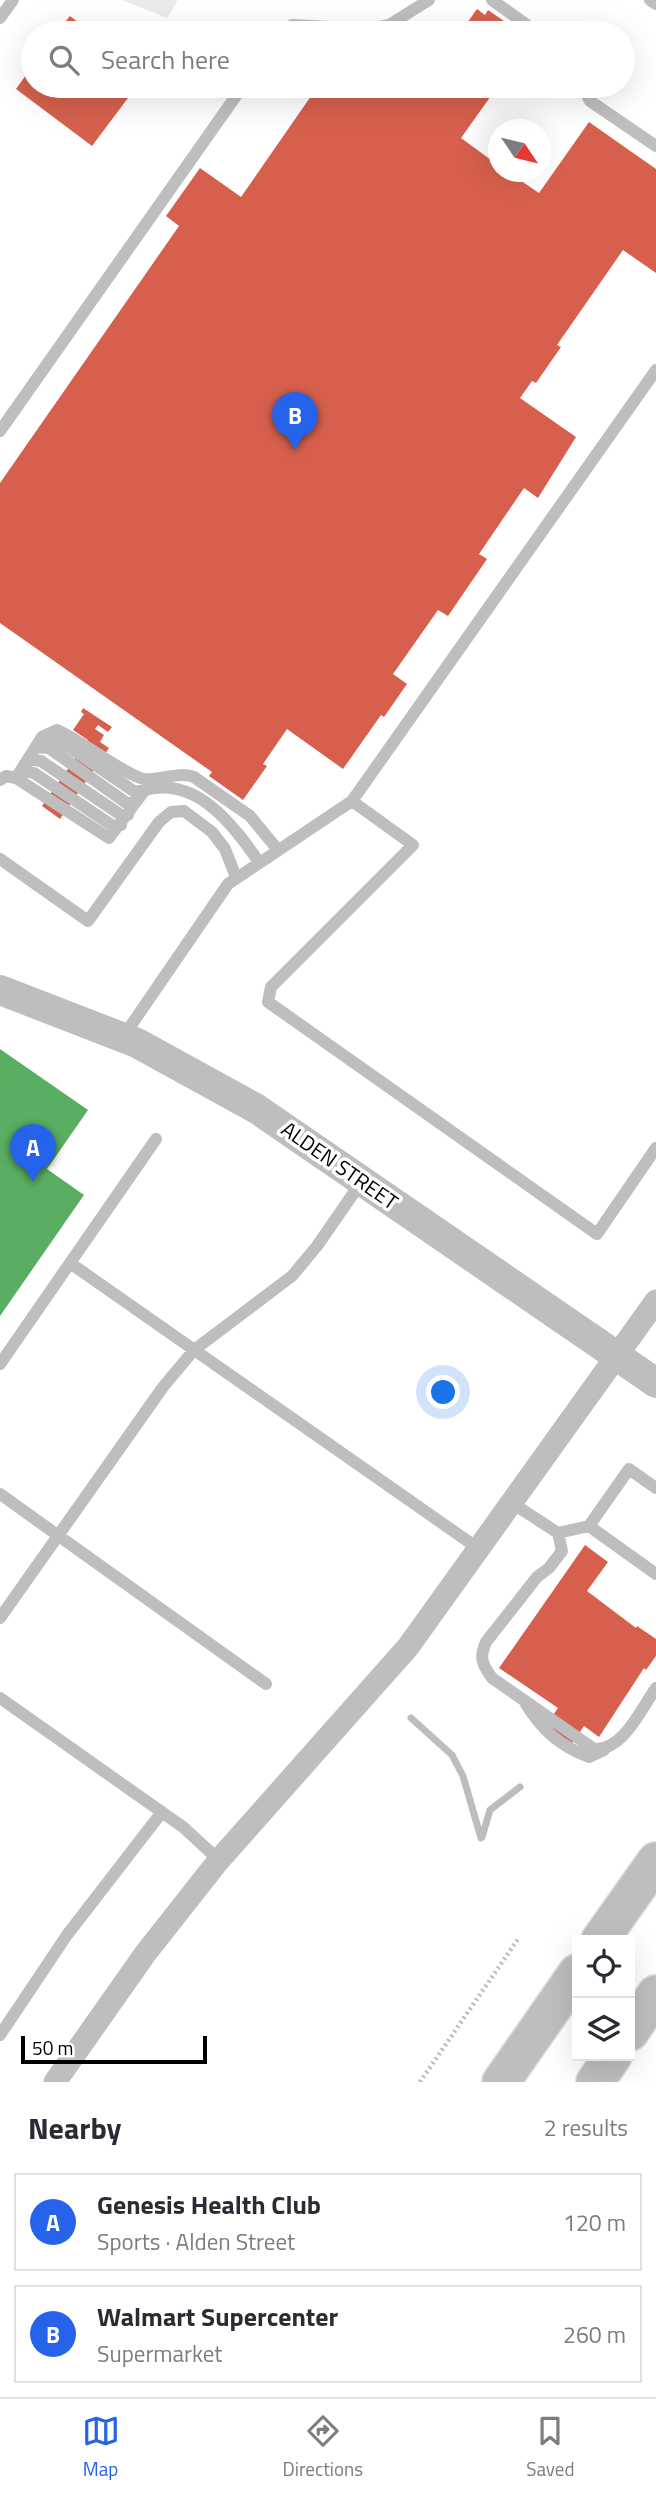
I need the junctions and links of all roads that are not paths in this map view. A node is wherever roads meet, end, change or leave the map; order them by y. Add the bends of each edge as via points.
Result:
1 (13, 0) edge
2 (429, 0) edge
3 (492, 0) edge
4 (650, 0) edge
5 (656, 4) edge
6 (0, 18) edge
7 (395, 21) edge
8 (521, 21) edge
9 (235, 98) edge
10 (588, 98) edge
11 (656, 146) edge
12 (656, 370) edge
13 (0, 431) edge
14 (39, 742) junction
15 (22, 769) junction
16 (0, 780) edge
17 (141, 796) junction
18 (352, 801) junction
19 (124, 820) junction
20 (278, 850) junction
21 (0, 859) edge
22 (259, 862) junction
23 (236, 877) junction
24 (0, 990) edge
25 (123, 1038) junction
26 (156, 1139) dead end
27 (656, 1148) edge
28 (362, 1181) junction
29 (70, 1263) junction
30 (656, 1301) edge
31 (194, 1350) junction
32 (617, 1356) junction
33 (0, 1364) edge
34 (656, 1383) edge
35 (656, 1488) edge
36 (0, 1494) edge
37 (512, 1503) junction
38 (589, 1526) junction
39 (558, 1533) junction
40 (58, 1534) junction
41 (479, 1549) junction
42 (656, 1574) edge
43 (0, 1618) edge
44 (266, 1684) dead end
45 (656, 1688) edge
46 (0, 1698) edge
47 (162, 1812) junction
48 (219, 1860) junction
49 (656, 1861) edge
50 (604, 1935) edge
51 (572, 1980) edge
52 (656, 1994) edge
53 (635, 2025) edge
54 (0, 2035) edge
55 (610, 2061) edge
56 (55, 2082) edge
57 (501, 2082) edge
58 (595, 2082) edge

1 - 6 lane
2 - 7 lane
3 - 8 lane
4 - 5 lane
9 - 13 lane
10 - 11 lane
12 - 18 lane
14 - 15 lane
14 - 17 lane via 57,739
14 - 20 lane via 57,730 144,779 194,777 250,816
15 - 16 lane
15 - 19 lane via 41,761
15 - 19 lane via 104,837 113,836
17 - 19 lane
17 - 22 lane via 166,786 187,790 232,824
18 - 20 lane
18 - 27 lane via 413,845 271,987 268,1002 597,1234
20 - 22 lane
21 - 23 lane via 88,921 159,822 171,812 184,811 212,832
22 - 23 lane
23 - 25 lane
24 - 25 street, ALDEN STREET
25 - 28 street, ALDEN STREET via 257,1109
26 - 29 lane
28 - 31 lane via 292,1276
28 - 32 street, ALDEN STREET
29 - 31 lane
29 - 33 lane
30 - 32 street
31 - 40 lane
31 - 41 lane
32 - 34 street, ALDEN STREET
32 - 37 street
35 - 38 lane via 629,1469
36 - 40 lane
37 - 39 lane
37 - 41 street
38 - 39 lane
38 - 42 lane
39 - 45 lane via 562,1551 480,1655 492,1678 594,1749 606,1750 619,1741
40 - 43 lane
40 - 44 lane
41 - 48 street via 408,1647
46 - 47 lane
47 - 48 lane
47 - 54 lane via 67,1935
48 - 56 street via 145,1954
49 - 50 main road
51 - 57 main road
52 - 53 main road
55 - 58 main road

